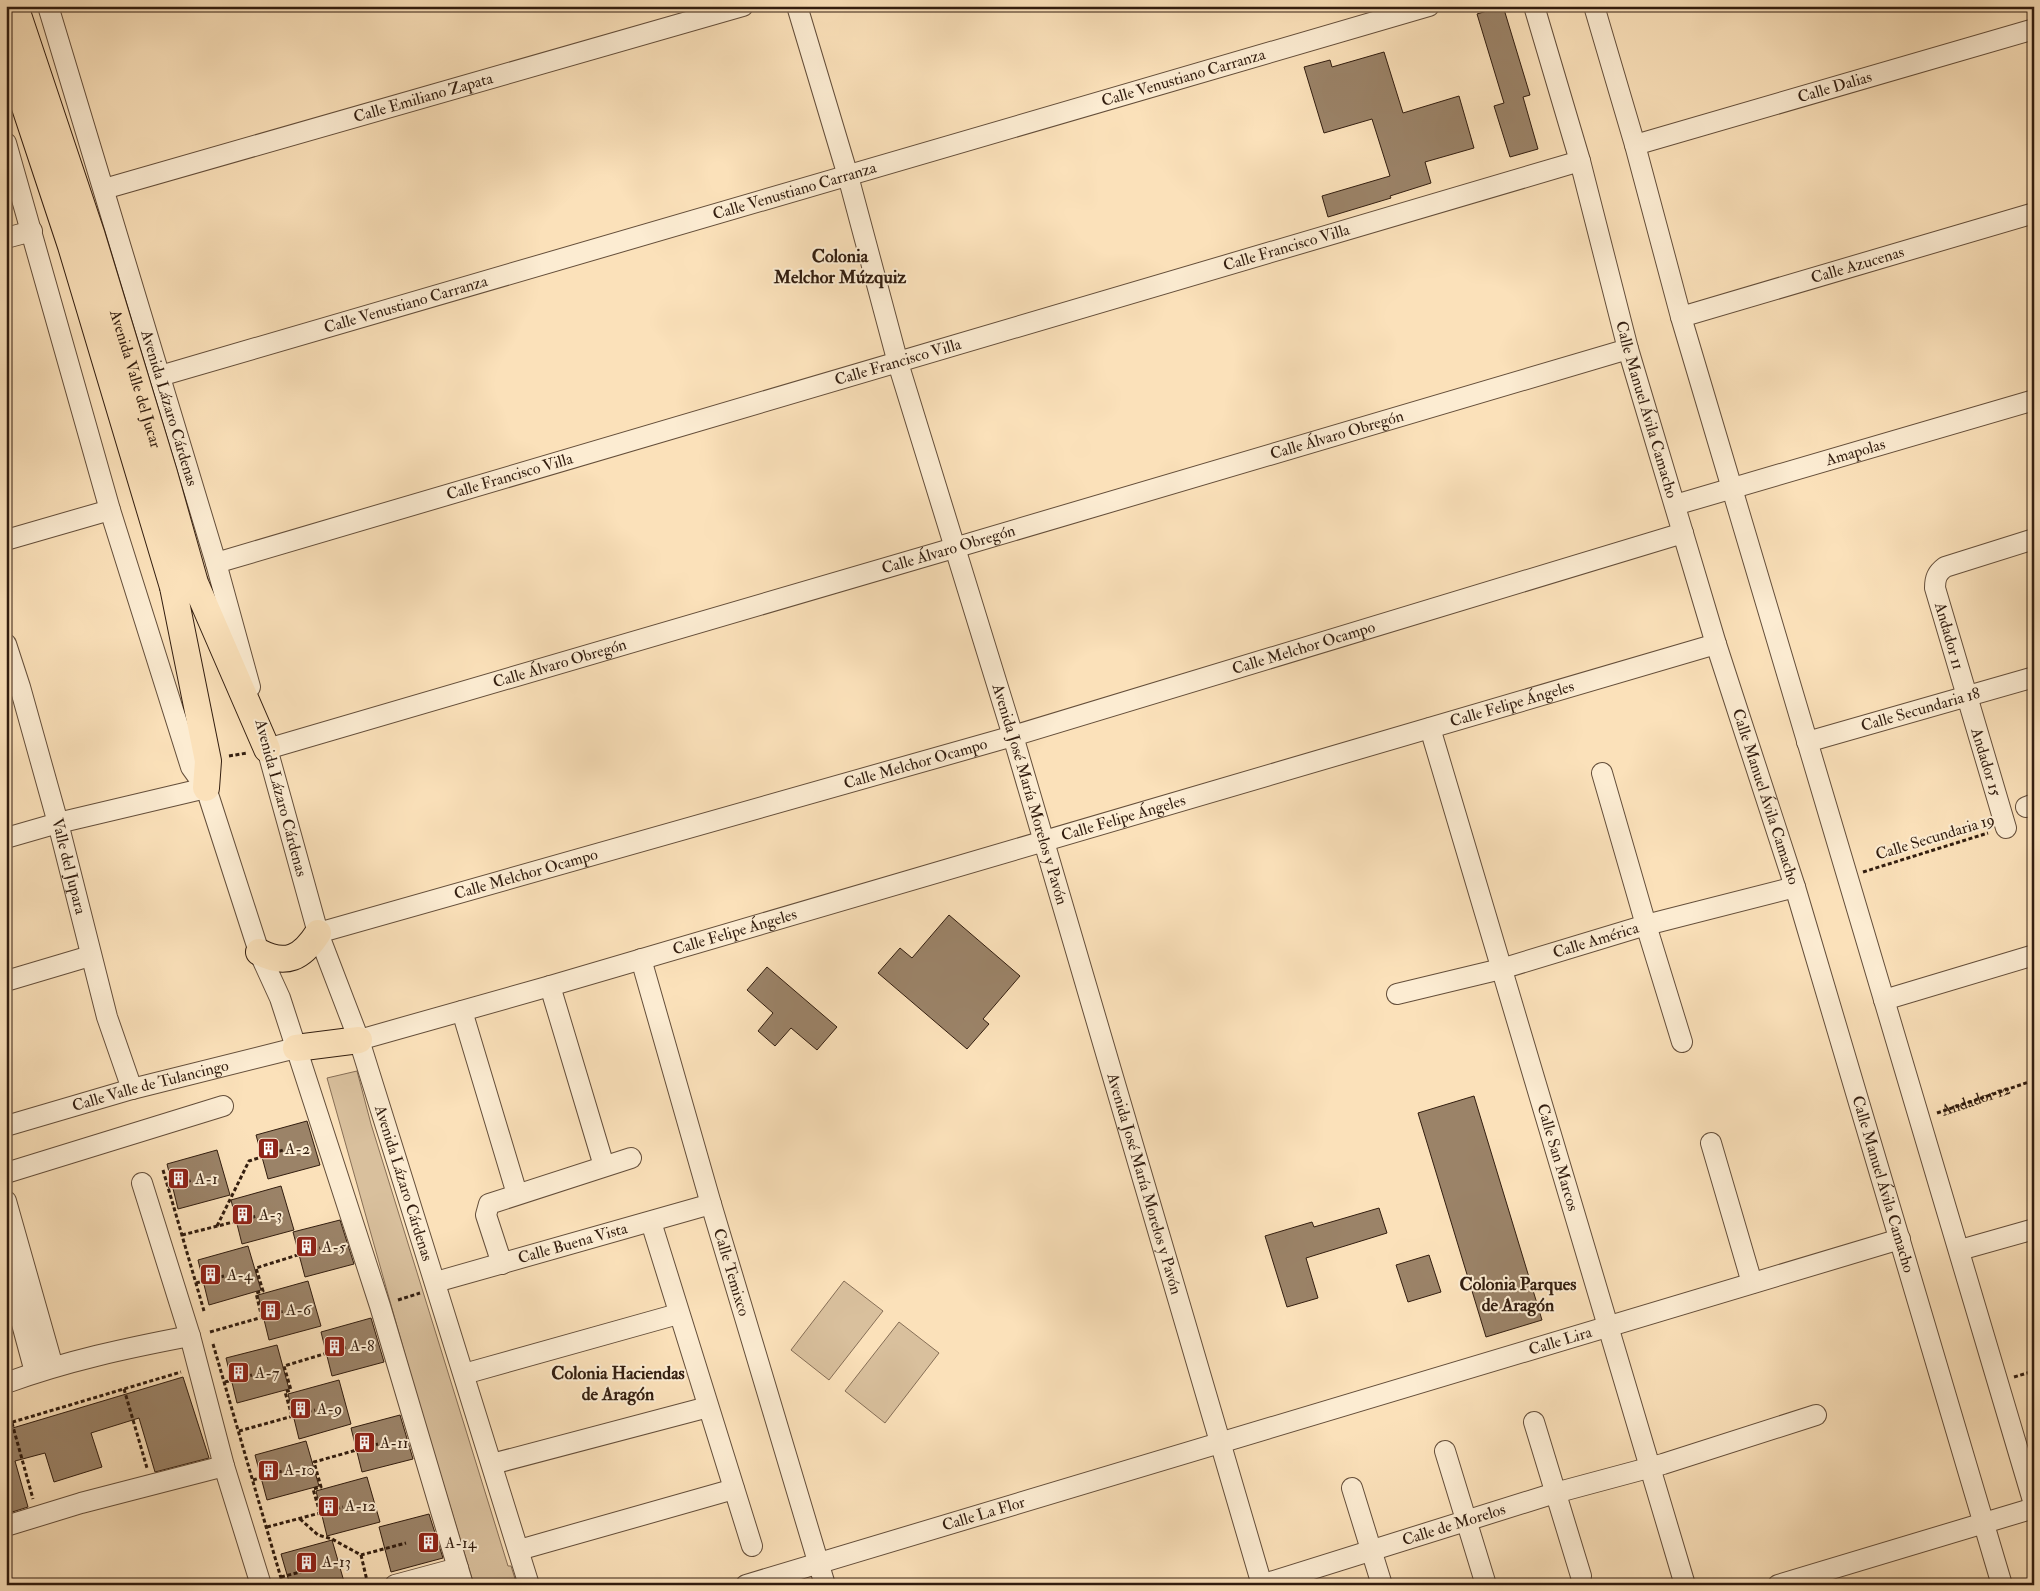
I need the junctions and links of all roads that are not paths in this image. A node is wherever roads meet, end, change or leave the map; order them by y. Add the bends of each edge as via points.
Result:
1 (15, 6) edge
2 (48, 6) edge
3 (743, 6) edge
4 (797, 6) edge
5 (1429, 6) edge
6 (1534, 6) edge
7 (1594, 6) edge
8 (2034, 29) edge
9 (6, 50) edge
10 (6, 144) edge
11 (1635, 145) junction
12 (1580, 162) junction
13 (848, 176) junction
14 (104, 189) junction
15 (2034, 213) edge
16 (32, 231) junction
17 (6, 238) edge
18 (1681, 318) junction
19 (1628, 348) junction
20 (898, 363) junction
21 (160, 376) junction
22 (2034, 400) edge
23 (1732, 488) junction
24 (1675, 505) junction
25 (110, 510) junction
26 (1683, 533) junction
27 (2034, 539) edge
28 (6, 540) edge
29 (954, 548) junction
30 (216, 563) junction
31 (184, 585) junction
32 (6, 644) edge
33 (1716, 644) junction
34 (2034, 677) edge
35 (13, 689) edge
36 (1966, 696) junction
37 (1430, 728) junction
38 (1012, 736) junction
39 (1806, 742) junction
40 (267, 749) junction
41 (1602, 773) dead end
42 (206, 788) junction
43 (58, 824) junction
44 (2006, 828) road end
45 (6, 838) edge
46 (1042, 840) junction
47 (1795, 886) junction
48 (1646, 926) junction
49 (318, 933) junction
50 (259, 952) junction
51 (2034, 955) edge
52 (90, 956) junction
53 (641, 958) junction
54 (1501, 969) junction
55 (6, 981) edge
56 (550, 986) junction
57 (1397, 994) dead end
58 (1884, 1000) junction
59 (462, 1011) junction
60 (359, 1040) junction
61 (1682, 1042) dead end
62 (296, 1048) junction
63 (132, 1089) junction
64 (223, 1106) dead end
65 (11, 1128) edge
66 (1711, 1144) dead end
67 (631, 1158) dead end
68 (604, 1166) junction
69 (6, 1173) edge
70 (142, 1182) dead end
71 (517, 1194) junction
72 (6, 1201) edge
73 (711, 1204) junction
74 (651, 1222) junction
75 (2034, 1229) edge
76 (1900, 1239) junction
77 (1960, 1250) junction
78 (502, 1264) junction
79 (6, 1266) edge
80 (1752, 1283) junction
81 (437, 1285) junction
82 (678, 1314) junction
83 (1609, 1325) junction
84 (190, 1336) junction
85 (44, 1370) junction
86 (464, 1374) junction
87 (6, 1384) edge
88 (708, 1407) junction
89 (1816, 1415) dead end
90 (1534, 1422) dead end
91 (1220, 1442) junction
92 (1445, 1451) dead end
93 (492, 1464) junction
94 (224, 1466) junction
95 (1649, 1468) junction
96 (1352, 1488) dead end
97 (734, 1489) junction
98 (1555, 1493) junction
99 (2034, 1504) edge
100 (2034, 1508) edge
101 (1467, 1522) junction
102 (1983, 1524) junction
103 (6, 1526) edge
104 (752, 1546) dead end
105 (519, 1550) junction
106 (1371, 1550) junction
107 (818, 1563) junction
108 (1581, 1576) dead end
109 (461, 1577) edge
110 (260, 1585) edge
111 (395, 1585) edge
112 (529, 1585) edge
113 (746, 1585) edge
114 (825, 1585) edge
115 (1262, 1585) edge
116 (1382, 1585) edge
117 (1486, 1585) edge
118 (1685, 1585) edge
119 (1778, 1585) edge
120 (2002, 1585) edge

1 - 31 main road, Avenida Valle del Jucar, bridge via 92,236 164,472
2 - 14 street, Avenida Lázaro Cárdenas
3 - 14 street, Calle Emiliano Zapata
4 - 13 street, Avenida José María Morelos y Pavón
5 - 13 street, Calle Venustiano Carranza
6 - 12 street, Calle Manuel Ávila Camacho
7 - 11 street
8 - 11 street, Calle Dalias
9 - 31 main road, Avenida Valle del Jucar, bridge
10 - 16 street
11 - 18 street
12 - 19 street, Calle Manuel Ávila Camacho
12 - 20 street, Calle Francisco Villa
13 - 20 street, Avenida José María Morelos y Pavón
13 - 21 street, Calle Venustiano Carranza
14 - 21 street, Avenida Lázaro Cárdenas
15 - 18 street, Calle Azucenas
16 - 17 street
16 - 25 street
18 - 23 street
19 - 24 street, Calle Manuel Ávila Camacho
19 - 29 street, Calle Álvaro Obregón
20 - 29 street, Avenida José María Morelos y Pavón
20 - 30 street, Calle Francisco Villa
21 - 30 street, Avenida Lázaro Cárdenas
22 - 23 street, Amapolas
23 - 24 street, Amapolas
23 - 39 street
24 - 26 street, Calle Manuel Ávila Camacho
25 - 28 street
25 - 42 street via 191,767
26 - 33 street, Calle Manuel Ávila Camacho
26 - 38 street, Calle Melchor Ocampo
27 - 36 street, Andador 11 via 1946,567 1937,575 1935,588
29 - 38 street, Avenida José María Morelos y Pavón
29 - 40 street, Calle Álvaro Obregón
30 - 40 street, Avenida Lázaro Cárdenas
31 - 40 main road, Avenida Valle del Jucar
31 - 42 main road, Avenida Valle del Jucar via 208,761
32 - 35 street, Valle del Jupara
33 - 37 street, Calle Felipe Ángeles
33 - 47 street, Calle Manuel Ávila Camacho
34 - 36 street, Calle Secundaria 18
35 - 43 street, Valle del Jupara
36 - 39 street, Calle Secundaria 18
36 - 44 street, Andador 15
37 - 46 street, Calle Felipe Ángeles
37 - 54 street, Calle San Marcos
38 - 46 street, Avenida José María Morelos y Pavón
38 - 49 street, Calle Melchor Ocampo
39 - 58 street
40 - 49 street, Avenida Lázaro Cárdenas
41 - 48 street
42 - 43 street
42 - 50 street
43 - 45 street
43 - 52 street, Valle del Jupara
46 - 53 street, Calle Felipe Ángeles
46 - 91 street, Avenida José María Morelos y Pavón
47 - 48 street, Calle América
47 - 76 street, Calle Manuel Ávila Camacho
48 - 54 street, Calle América
48 - 61 street
49 - 50 main road via 310,946 290,958 280,960
49 - 60 street, Avenida Lázaro Cárdenas
50 - 62 street via 280,998
51 - 58 street
52 - 55 street
52 - 63 street, Valle del Jupara
53 - 56 street, Calle Felipe Ángeles
53 - 73 street, Calle Temixco
54 - 57 street, Calle América
54 - 83 street, Calle San Marcos
56 - 59 street, Calle Felipe Ángeles
56 - 68 street
58 - 77 street
59 - 60 street, Calle Felipe Ángeles
59 - 71 street
60 - 62 main road
60 - 81 street, Avenida Lázaro Cárdenas
62 - 63 street, Calle Valle de Tulancingo
62 - 109 street via 380,1306
63 - 65 street, Calle Valle de Tulancingo
64 - 69 street
66 - 80 street
67 - 68 street
68 - 71 street
70 - 84 street
71 - 78 street via 492,1202 486,1211
72 - 85 street
73 - 74 street, Calle Buena Vista
73 - 107 street, Calle Temixco
74 - 78 street, Calle Buena Vista
74 - 82 street
75 - 77 street
76 - 80 street, Calle Lira
76 - 102 street, Calle Manuel Ávila Camacho
77 - 99 street
78 - 81 street, Calle Buena Vista
79 - 85 street
80 - 83 street, Calle Lira
81 - 86 street, Avenida Lázaro Cárdenas
82 - 86 street
82 - 88 street
83 - 91 street, Calle Lira
83 - 95 street, Calle San Marcos
84 - 85 street
84 - 94 street
85 - 87 street
86 - 93 street, Avenida Lázaro Cárdenas
88 - 93 street
88 - 97 street
89 - 95 street, Calle de Morelos
90 - 98 street
91 - 107 street, Calle La Flor
91 - 115 street, Avenida José María Morelos y Pavón
92 - 101 street
93 - 105 street, Avenida Lázaro Cárdenas
94 - 103 street
94 - 110 street
95 - 98 street, Calle de Morelos
95 - 118 street, Calle San Marcos
96 - 106 street
97 - 104 street
97 - 105 street
98 - 101 street, Calle de Morelos
98 - 108 street
100 - 102 street
101 - 106 street, Calle de Morelos
101 - 117 street
102 - 119 street
102 - 120 street, Calle Manuel Ávila Camacho
105 - 112 street, Avenida Lázaro Cárdenas
106 - 115 street, Calle de Morelos
106 - 116 street
107 - 113 street, Calle La Flor
107 - 114 street, Calle Temixco
109 - 111 street

